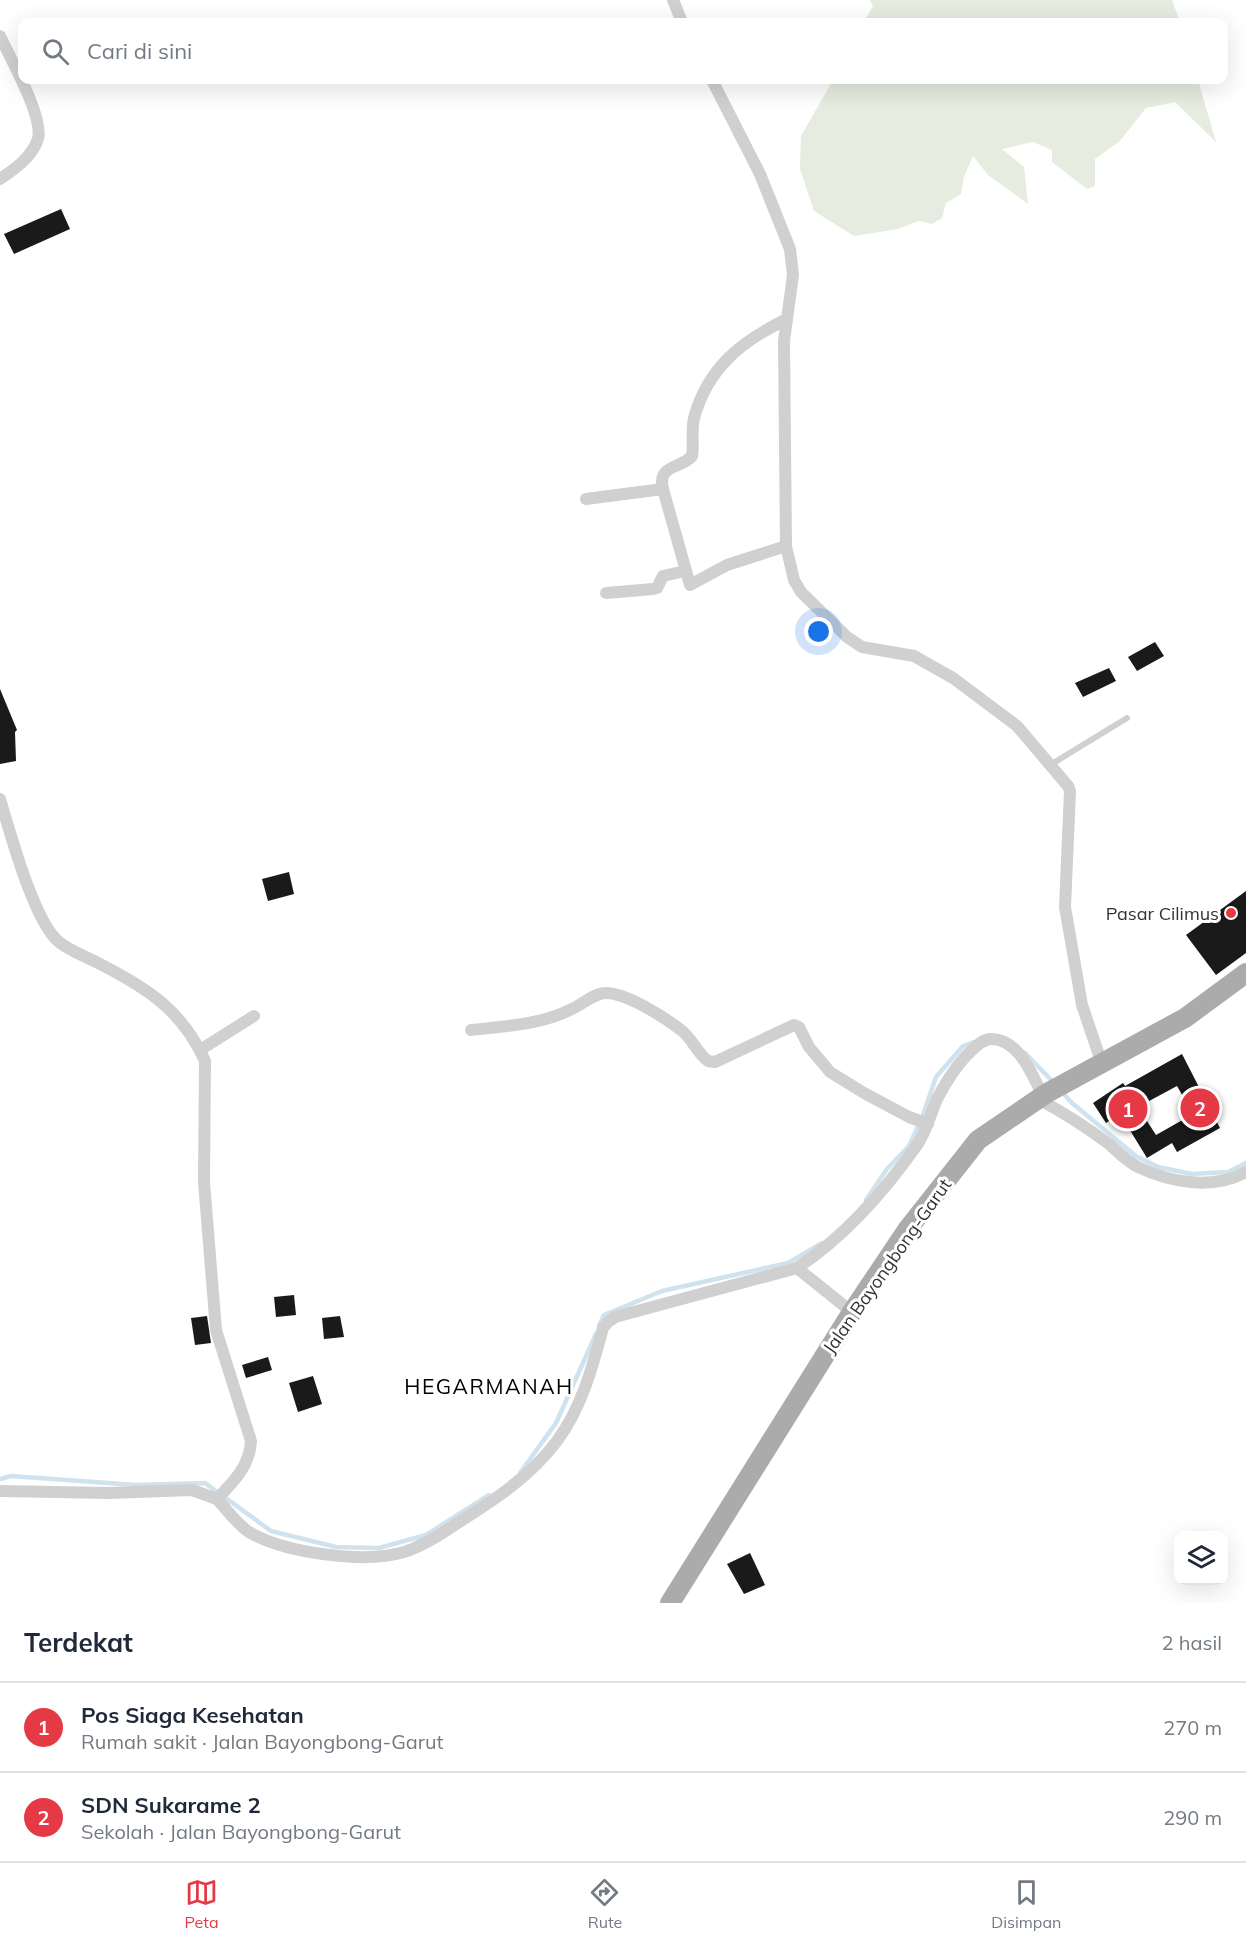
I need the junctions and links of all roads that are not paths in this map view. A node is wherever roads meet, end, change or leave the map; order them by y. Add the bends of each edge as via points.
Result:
1 (672, 0) edge
2 (680, 18) edge
3 (0, 36) edge
4 (18, 74) edge
5 (23, 84) edge
6 (714, 84) edge
7 (0, 179) edge
8 (787, 319) junction
9 (663, 489) junction
10 (586, 499) dead end
11 (786, 546) junction
12 (685, 571) junction
13 (606, 593) dead end
14 (1127, 718) dead end
15 (1050, 765) junction
16 (0, 799) edge
17 (1246, 973) edge
18 (254, 1016) dead end
19 (471, 1030) dead end
20 (200, 1050) junction
21 (1102, 1064) junction
22 (1043, 1096) junction
23 (927, 1124) junction
24 (1246, 1172) edge
25 (796, 1269) junction
26 (852, 1312) junction
27 (0, 1491) edge
28 (218, 1498) junction
29 (670, 1603) edge

1 - 2 street
3 - 4 street
5 - 7 street via 34,108 38,138 33,151
6 - 8 street via 760,174 790,249 793,275
8 - 9 street via 759,333 718,369 694,419 692,456 665,473
8 - 11 street
9 - 10 street
9 - 12 street
11 - 12 street via 727,565 692,585
11 - 15 street via 801,592 847,638 862,647 914,656 952,678 1017,726
12 - 13 street via 663,576 657,588
14 - 15 lane
15 - 21 street via 1070,791 1065,907 1083,1005
16 - 20 street via 20,865 44,922 59,942 133,981 162,1003 182,1021
17 - 21 main road, Jalan Bayongbong-Garut via 1185,1018
18 - 20 street
19 - 23 street via 543,1020 608,993 642,1006 683,1031 708,1060 715,1062 794,1025 830,1072
20 - 28 street via 205,1061 204,1182 216,1330 250,1441 243,1468
21 - 22 main road, Jalan Bayongbong-Garut
22 - 23 street via 1015,1049 988,1039 972,1050 947,1080
22 - 24 street via 1137,1166 1153,1173 1209,1184
22 - 26 main road, Jalan Bayongbong-Garut via 972,1146 907,1230
23 - 25 street via 885,1188 828,1245
25 - 26 street
25 - 28 street via 608,1322 590,1377 557,1441 531,1470 496,1499 405,1552 370,1556 296,1550 248,1531
26 - 29 main road, Jalan Bayongbong-Garut
27 - 28 street via 192,1490

